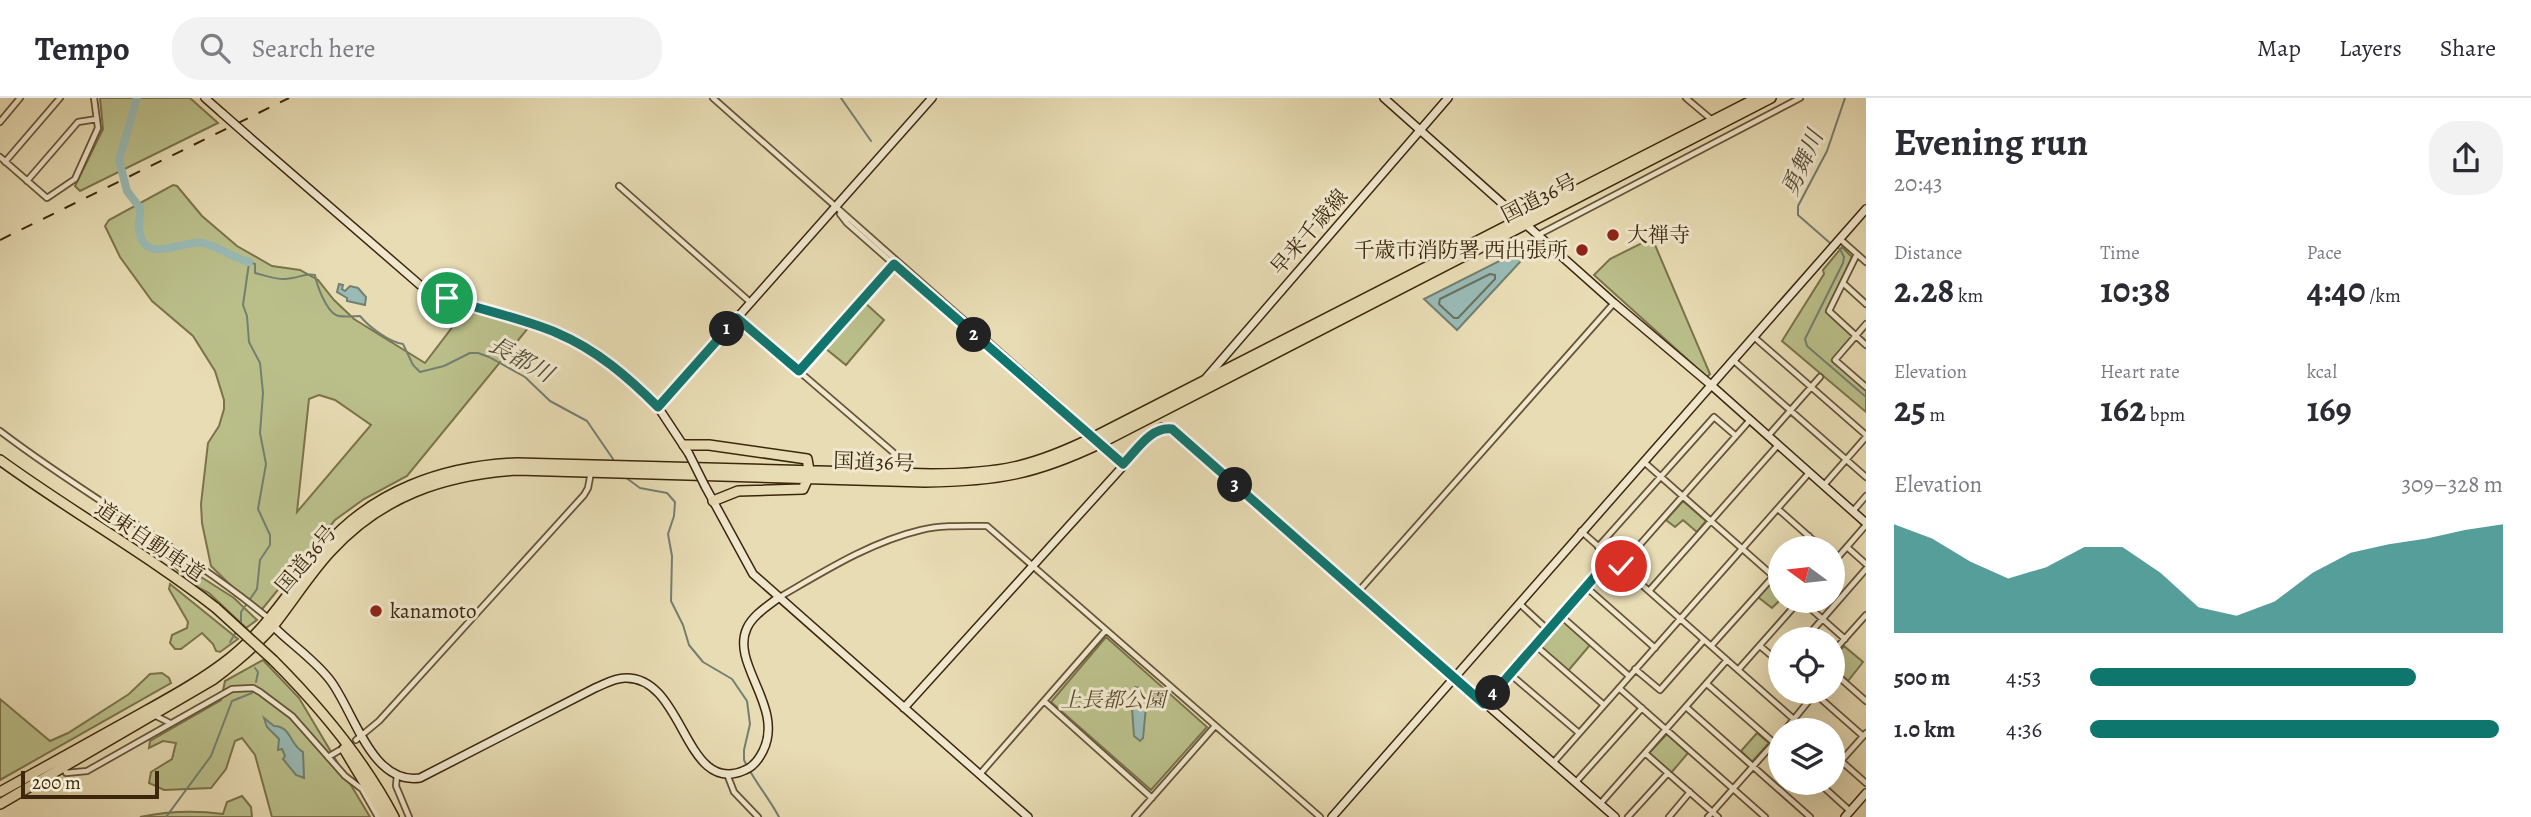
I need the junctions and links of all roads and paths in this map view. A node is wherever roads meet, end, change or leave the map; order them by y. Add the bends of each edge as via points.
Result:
1 (20, 98) edge
2 (60, 98) edge
3 (94, 98) edge
4 (206, 98) edge
5 (713, 98) edge
6 (932, 98) edge
7 (1384, 98) edge
8 (1448, 98) edge
9 (1686, 98) edge
10 (1757, 98) edge
11 (1771, 98) edge
12 (1800, 98) edge
13 (97, 119) junction
14 (0, 122) edge
15 (1714, 124) junction
16 (1420, 130) junction
17 (2, 160) edge
18 (27, 181) junction
19 (619, 186) dead end
20 (836, 208) junction
21 (1866, 209) edge
22 (1523, 221) junction
23 (1538, 235) junction
24 (1838, 240) junction
25 (1857, 254) junction
26 (895, 262) junction
27 (1866, 262) edge
28 (1843, 283) junction
29 (751, 303) junction
30 (1614, 303) junction
31 (1866, 304) edge
32 (737, 318) junction
33 (1866, 324) edge
34 (1856, 336) junction
35 (1754, 337) junction
36 (1866, 345) edge
37 (1733, 360) junction
38 (799, 371) junction
39 (1820, 377) dead end
40 (1205, 379) junction
41 (1711, 385) junction
42 (1811, 387) junction
43 (1866, 387) edge
44 (1199, 391) junction
45 (658, 407) junction
46 (1063, 410) joint
47 (1791, 411) junction
48 (1750, 420) junction
49 (0, 431) edge
50 (1736, 436) junction
51 (1769, 436) junction
52 (1866, 436) edge
53 (1098, 440) junction
54 (1778, 445) junction
55 (687, 450) junction
56 (1846, 459) junction
57 (0, 460) edge
58 (1643, 461) junction
59 (1123, 464) junction
60 (591, 471) junction
61 (1810, 473) junction
62 (809, 474) junction
63 (898, 477) junction
64 (1660, 477) junction
65 (1866, 477) edge
66 (1824, 485) junction
67 (1683, 496) junction
68 (1866, 496) edge
69 (713, 501) junction
70 (1778, 509) junction
71 (1853, 511) junction
72 (1711, 521) junction
73 (1866, 524) edge
74 (1581, 531) junction
75 (1809, 536) edge
76 (1598, 547) junction
77 (1847, 547) joint
78 (1742, 549) junction
79 (1611, 558) junction
80 (1032, 565) junction
81 (1621, 566) junction
82 (1866, 567) edge
83 (1768, 572) edge
84 (1768, 582) edge
85 (1586, 587) junction
86 (1649, 591) junction
87 (1357, 592) junction
88 (778, 598) junction
89 (1519, 603) junction
90 (1789, 613) edge
91 (1815, 613) edge
92 (1866, 615) edge
93 (1561, 616) junction
94 (1680, 619) junction
95 (1822, 620) junction
96 (269, 621) junction
97 (1816, 627) edge
98 (1830, 627) edge
99 (1106, 630) junction
100 (1548, 630) junction
101 (1845, 639) edge
102 (1704, 640) junction
103 (1535, 645) junction
104 (1712, 646) junction
105 (1760, 646) junction
106 (1655, 648) junction
107 (1768, 653) edge
108 (274, 660) junction
109 (1727, 660) junction
110 (1635, 669) junction
111 (1738, 670) junction
112 (1510, 674) junction
113 (1629, 676) junction
114 (1454, 678) junction
115 (1845, 682) edge
116 (1707, 684) junction
117 (1619, 688) junction
118 (1044, 701) junction
119 (1866, 701) edge
120 (1484, 704) junction
121 (1828, 704) edge
122 (1604, 705) junction
123 (1686, 707) junction
124 (904, 708) junction
125 (1642, 708) junction
126 (154, 715) junction
127 (1792, 718) edge
128 (170, 723) junction
129 (1215, 726) junction
130 (1666, 729) junction
131 (1579, 733) junction
132 (1865, 735) edge
133 (359, 738) junction
134 (1768, 738) edge
135 (340, 750) dead end
136 (1768, 750) edge
137 (1645, 753) junction
138 (328, 757) junction
139 (1845, 757) edge
140 (1553, 763) junction
141 (1845, 765) edge
142 (1753, 766) junction
143 (64, 768) junction
144 (1668, 773) junction
145 (727, 774) junction
146 (980, 774) junction
147 (397, 775) junction
148 (1575, 783) junction
149 (1866, 783) edge
150 (1733, 789) junction
151 (0, 792) edge
152 (1690, 792) junction
153 (1866, 793) edge
154 (1830, 795) edge
155 (1152, 797) junction
156 (0, 804) edge
157 (1600, 804) junction
158 (1712, 812) junction
159 (1848, 814) edge
160 (378, 817) edge
161 (385, 817) edge
162 (394, 817) edge
163 (409, 817) edge
164 (758, 817) edge
165 (1028, 817) edge
166 (1135, 817) edge
167 (1320, 817) edge
168 (1332, 817) edge
169 (1615, 817) edge
170 (1628, 817) edge
171 (1668, 817) edge
172 (1708, 817) edge
173 (1718, 817) edge
174 (1765, 817) edge
175 (1810, 817) edge

1 - 14 street
2 - 17 street
3 - 13 street
4 - 45 street, bridge via 420,285 566,337 612,365
5 - 20 street
6 - 20 street
7 - 16 street
8 - 16 street, 早来千歳線
9 - 15 street
10 - 15 highway, 国道36号
11 - 15 highway, 国道36号
12 - 23 street
13 - 18 street via 78,122
13 - 18 street via 99,128 75,179 47,198
15 - 22 highway, 国道36号
16 - 22 street
16 - 40 street, 早来千歳線
17 - 18 street
19 - 29 street
20 - 26 street
20 - 29 street
21 - 24 street
22 - 23 street
22 - 40 highway, 国道36号
22 - 44 highway, 国道36号
23 - 30 street
24 - 25 street
24 - 35 street
25 - 27 street
25 - 28 street
26 - 38 street
26 - 46 street
28 - 31 street
28 - 34 street via 1829,311
29 - 32 street
30 - 41 street
30 - 87 street
32 - 38 street
32 - 45 street
33 - 34 street
34 - 36 street
34 - 43 street via 1835,360
35 - 37 street
35 - 42 street
37 - 41 street
37 - 47 street
38 - 63 street via 894,453 899,460
39 - 42 street
40 - 44 street, 早来千歳線
40 - 53 highway, 国道36号
41 - 48 street
41 - 58 street
42 - 47 street
42 - 52 street
44 - 53 highway, 国道36号
45 - 55 street
46 - 53 street
47 - 51 street
47 - 56 street
48 - 50 street
48 - 51 street
49 - 96 street via 232,588
50 - 64 street via 1714,417
50 - 67 street
51 - 54 street
52 - 56 street
53 - 59 street
53 - 63 highway, 国道36号 via 1061,462 1024,474 978,481
54 - 61 street
54 - 72 street
55 - 62 highway via 709,445 807,459
55 - 69 street, bridge
56 - 65 street
56 - 66 street
57 - 108 highway, 道東自動車道, bridge via 163,569
58 - 64 street
58 - 74 street
59 - 80 street
59 - 87 street via 1154,432 1172,429
60 - 62 highway, 国道36号
60 - 96 highway, 国道36号 via 485,472 419,489 355,529
60 - 133 street via 584,495
61 - 66 street
61 - 70 street
62 - 63 highway, 国道36号
62 - 69 highway via 803,489 738,491
62 - 96 highway, 国道36号 via 517,463 454,470 416,482 351,522 324,547
64 - 67 street
64 - 76 street
66 - 71 street
67 - 72 street
67 - 81 street
68 - 71 street
69 - 88 street via 753,574
70 - 75 street
70 - 78 street
71 - 73 street
72 - 78 street
72 - 86 street
73 - 77 street
74 - 76 street
74 - 89 street
76 - 79 street
77 - 82 street
78 - 83 street
78 - 94 street
79 - 81 street
79 - 85 street
80 - 88 street via 987,526 952,526 884,542
80 - 99 street
80 - 124 street
81 - 86 street
82 - 95 street
84 - 104 street
85 - 93 street
85 - 106 street
86 - 94 street
87 - 114 street
88 - 124 street
88 - 145 street via 752,620 744,639 764,703 769,729 766,746 751,768
89 - 100 street
89 - 114 street
90 - 105 street
91 - 95 street
92 - 101 street
93 - 100 street
93 - 113 street
94 - 102 street
94 - 106 street
95 - 97 street
95 - 98 street
96 - 126 highway, 国道36号 via 238,661
96 - 133 street via 331,681
96 - 151 highway, 国道36号 via 231,657 184,689
99 - 118 street
99 - 129 street
100 - 103 street
102 - 104 street
102 - 110 street via 1660,690
103 - 112 street
103 - 122 street
104 - 109 street
105 - 107 street
105 - 111 street
106 - 110 street
108 - 161 highway, 道東自動車道 via 338,740
108 - 162 highway, 道東自動車道 via 342,737
109 - 111 street
109 - 116 street
110 - 113 street
111 - 127 street
112 - 120 street
112 - 131 street
113 - 117 street
114 - 120 street
114 - 168 street
115 - 119 street
116 - 123 street
116 - 134 street
117 - 122 street
117 - 125 street
118 - 146 street
118 - 155 street
120 - 140 street
121 - 132 street
122 - 131 street
123 - 130 street
123 - 142 street
124 - 146 street
125 - 130 street
125 - 148 street
126 - 128 street
126 - 143 highway, 国道36号
128 - 138 street via 232,689 253,688 292,716
128 - 143 street via 95,768 74,774
129 - 155 street
129 - 167 street
130 - 137 street
130 - 150 street
131 - 140 street
132 - 139 street
133 - 147 street via 379,764
135 - 138 street
136 - 142 street
137 - 144 street
137 - 157 street
138 - 160 street via 362,789
140 - 148 street
141 - 149 street
142 - 150 street
142 - 175 street
143 - 156 highway, 国道36号
144 - 152 street
144 - 170 street
145 - 147 street via 704,763 654,688 623,678 420,778
145 - 164 street via 734,792
146 - 165 street
147 - 163 street via 396,786
148 - 157 street
150 - 158 street
150 - 174 street
152 - 158 street
152 - 171 street
153 - 159 street
154 - 159 street
155 - 166 street
157 - 169 street
158 - 172 street
158 - 173 street

